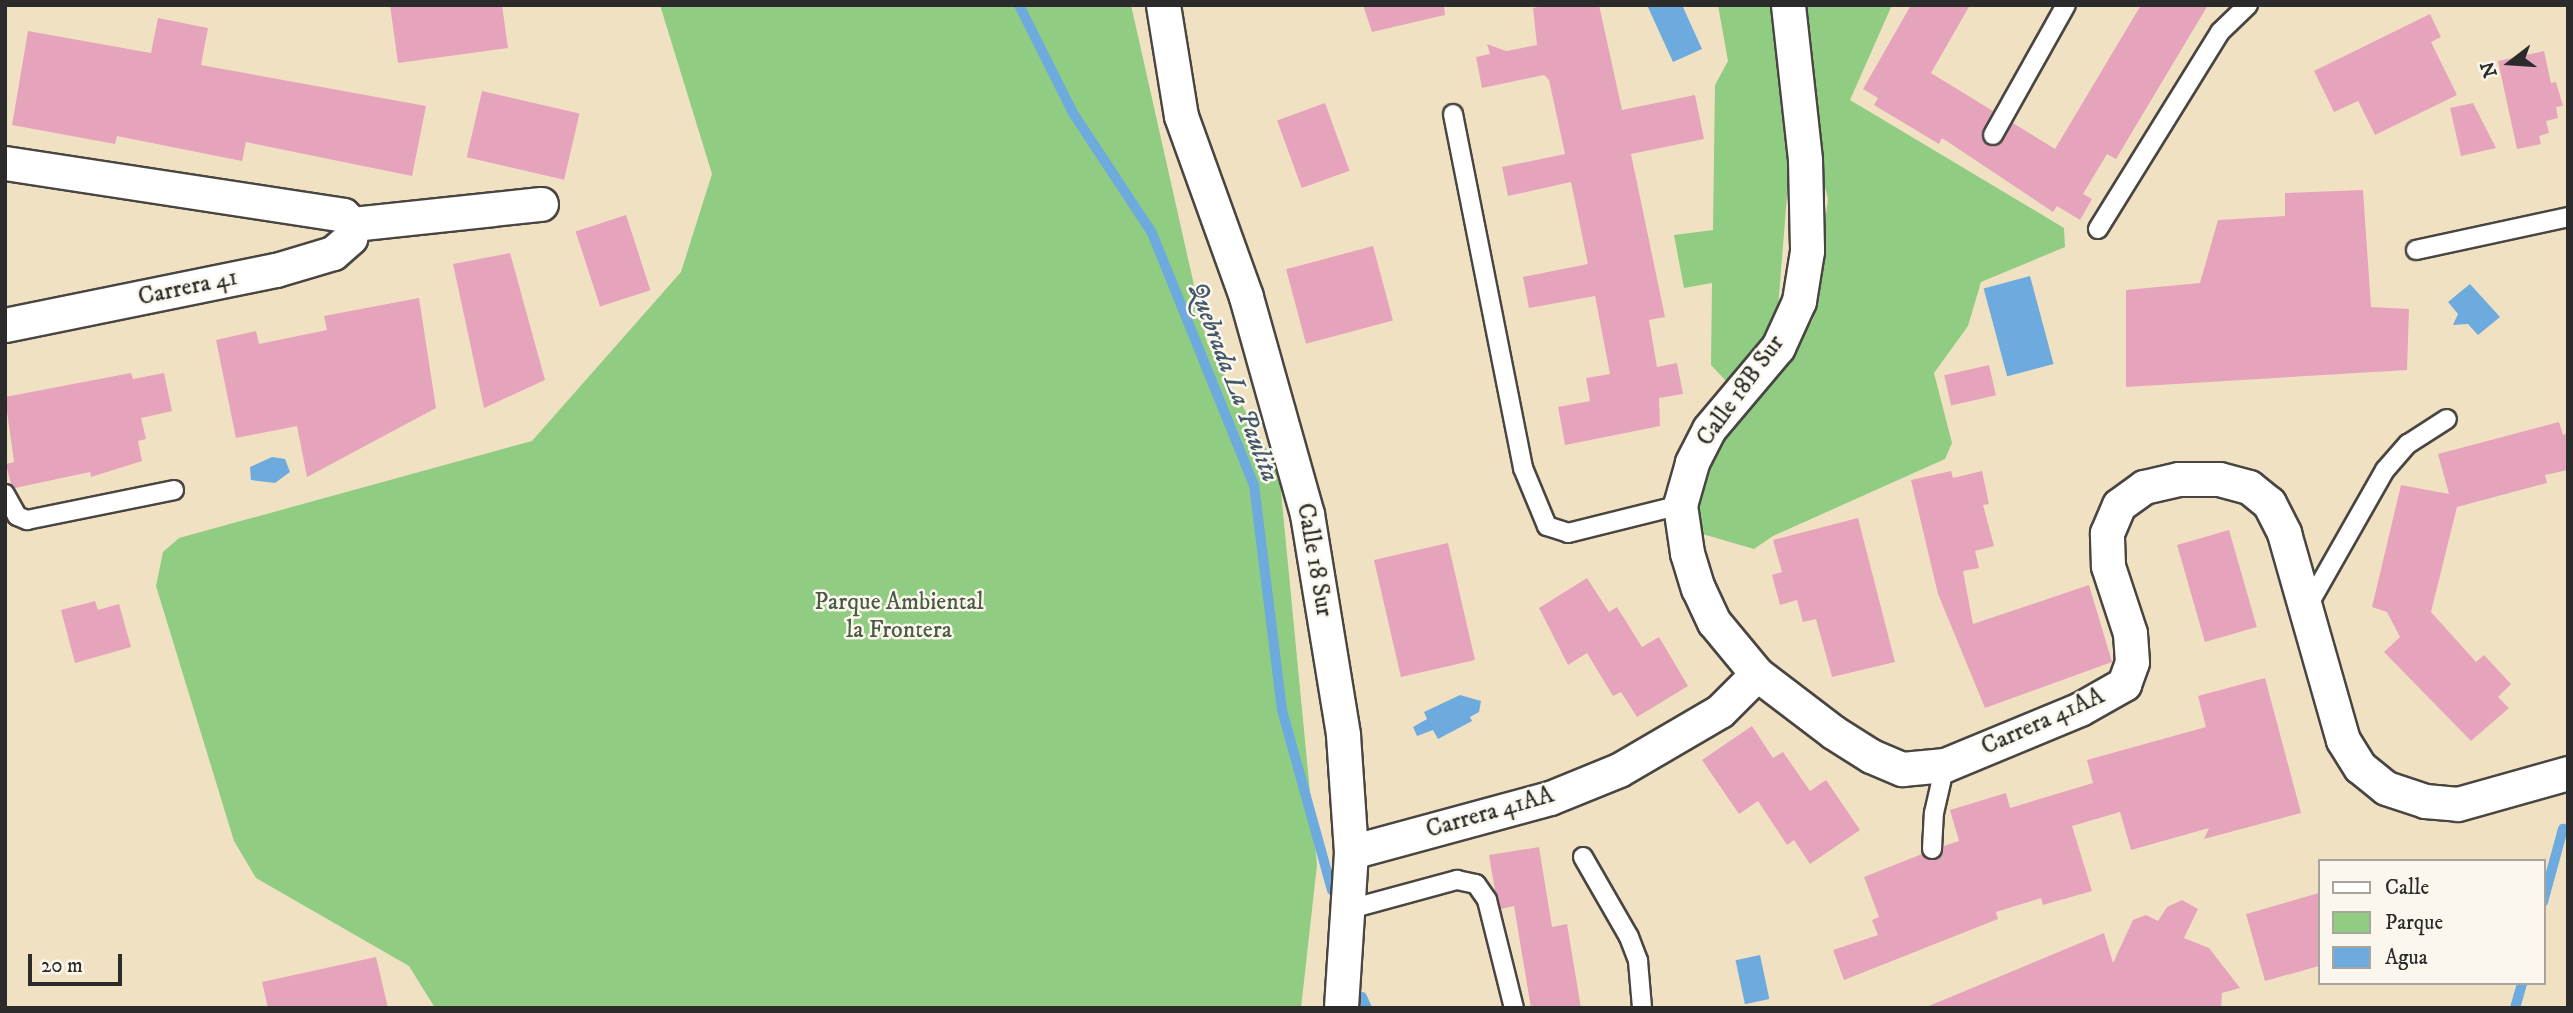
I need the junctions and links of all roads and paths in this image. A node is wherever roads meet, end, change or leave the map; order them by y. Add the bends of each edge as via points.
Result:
1 (1163, 5) edge
2 (1787, 5) edge
3 (2066, 5) edge
4 (2248, 5) edge
5 (1453, 114) dead end
6 (1993, 135) dead end
7 (5, 163) edge
8 (541, 204) dead end
9 (2568, 217) edge
10 (353, 224) junction
11 (2098, 229) dead end
12 (2416, 250) dead end
13 (5, 325) edge
14 (2447, 419) dead end
15 (174, 490) dead end
16 (5, 494) edge
17 (1680, 505) junction
18 (2305, 611) junction
19 (1757, 674) junction
20 (1945, 765) junction
21 (2568, 773) edge
22 (1933, 849) dead end
23 (1351, 852) junction
24 (1583, 857) dead end
25 (1350, 909) junction
26 (1341, 1008) edge
27 (1514, 1008) edge
28 (1643, 1008) edge

1 - 23 street, Calle 18 Sur via 1181,116 1246,297 1307,514 1343,735
2 - 17 street, Calle 18B Sur via 1805,160 1807,251 1799,301 1778,347 1709,429 1692,463
3 - 6 lane
4 - 11 lane via 2220,32
5 - 17 lane via 1522,468 1547,526 1568,533
7 - 10 street via 343,215
8 - 10 street
9 - 12 lane
10 - 13 street, Carrera 41 via 350,238 332,253 276,270
14 - 18 lane via 2408,443 2385,470
15 - 16 lane via 27,520 13,510
17 - 19 street, Calle 18B Sur via 1698,588 1714,622
18 - 20 street, Carrera 41AA via 2284,533 2269,503 2249,487 2219,479 2179,479 2144,487 2119,505 2107,533 2108,566 2130,633 2132,662 2124,684 2080,709
18 - 21 street, Carrera 41AA via 2343,740 2360,767 2386,788 2425,802 2458,804
19 - 20 street, Carrera 41AA via 1871,756 1902,769
19 - 23 street, Carrera 41AA via 1720,711 1619,770 1550,798
20 - 22 lane via 1934,813
23 - 25 street, Calle 18 Sur
24 - 28 lane via 1629,937 1638,961
25 - 26 street, Calle 18 Sur
25 - 27 lane via 1457,880 1476,884 1487,900

